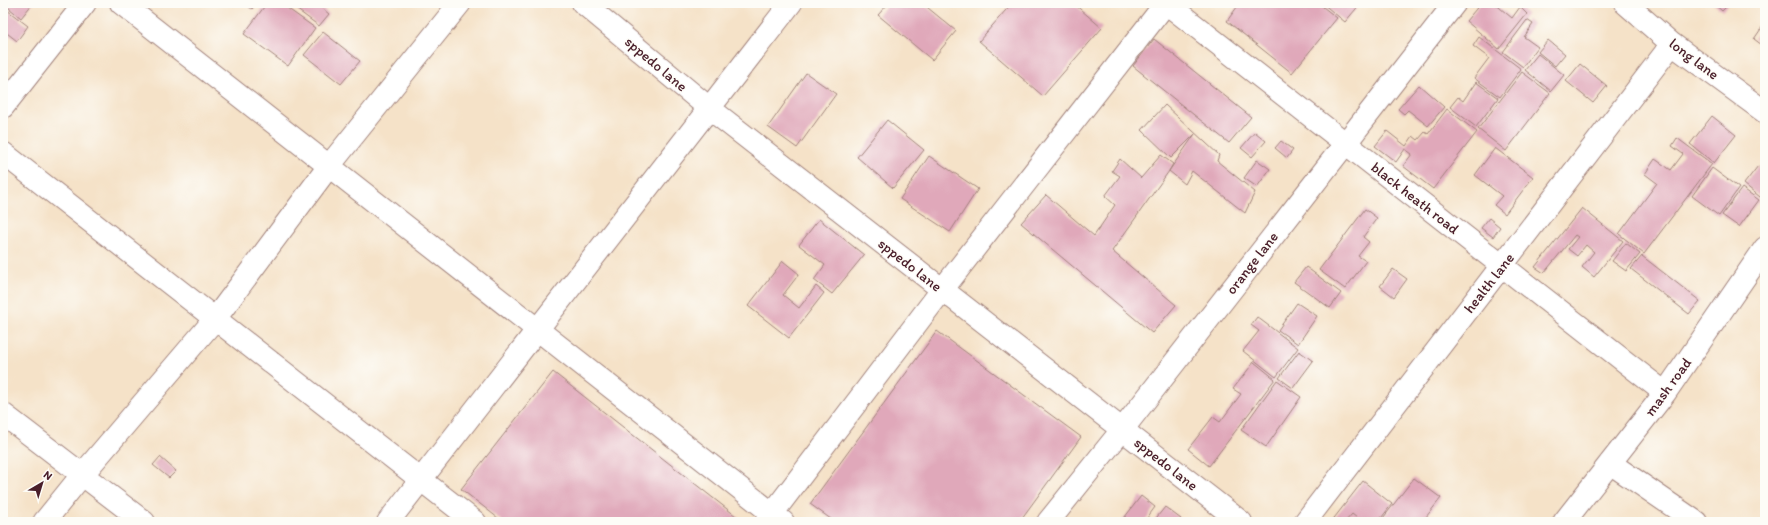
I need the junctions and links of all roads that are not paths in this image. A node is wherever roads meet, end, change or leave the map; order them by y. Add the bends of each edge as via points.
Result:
1 (85, 3) edge
2 (121, 3) edge
3 (460, 3) edge
4 (583, 3) edge
5 (791, 3) edge
6 (1166, 3) edge
7 (1456, 3) edge
8 (1625, 3) edge
9 (1672, 44) junction
10 (3, 108) edge
11 (709, 108) junction
12 (1765, 112) edge
13 (1346, 144) junction
14 (3, 153) edge
15 (329, 166) junction
16 (1765, 248) edge
17 (1503, 266) junction
18 (942, 290) junction
19 (215, 318) junction
20 (537, 330) junction
21 (1665, 393) junction
22 (3, 414) edge
23 (1122, 430) junction
24 (1610, 463) junction
25 (82, 475) junction
26 (420, 480) junction
27 (774, 519) edge
28 (44, 522) edge
29 (144, 522) edge
30 (388, 522) edge
31 (475, 522) edge
32 (1048, 522) edge
33 (1241, 522) edge
34 (1305, 522) edge
35 (1564, 522) edge
36 (1696, 522) edge

1 - 10 street
2 - 15 street
3 - 15 street
4 - 11 street, sppedo lane
5 - 11 street
6 - 13 street, black heath road
6 - 18 street
7 - 13 street, orange lane
8 - 9 street, long lane
9 - 12 street, long lane
9 - 17 street, health lane
11 - 18 street, sppedo lane
11 - 20 street
13 - 17 street, black heath road
13 - 23 street, orange lane
14 - 19 street
15 - 19 street
15 - 20 street
16 - 21 street, mash road
17 - 21 street, black heath road
17 - 34 street, health lane
18 - 23 street, sppedo lane
18 - 27 street
19 - 25 street
19 - 26 street
20 - 26 street
20 - 27 street
21 - 24 street, mash road
22 - 25 street
23 - 32 street, orange lane
23 - 33 street, sppedo lane
24 - 35 street, mash road
24 - 36 street
25 - 28 street
25 - 29 street
26 - 30 street
26 - 31 street

